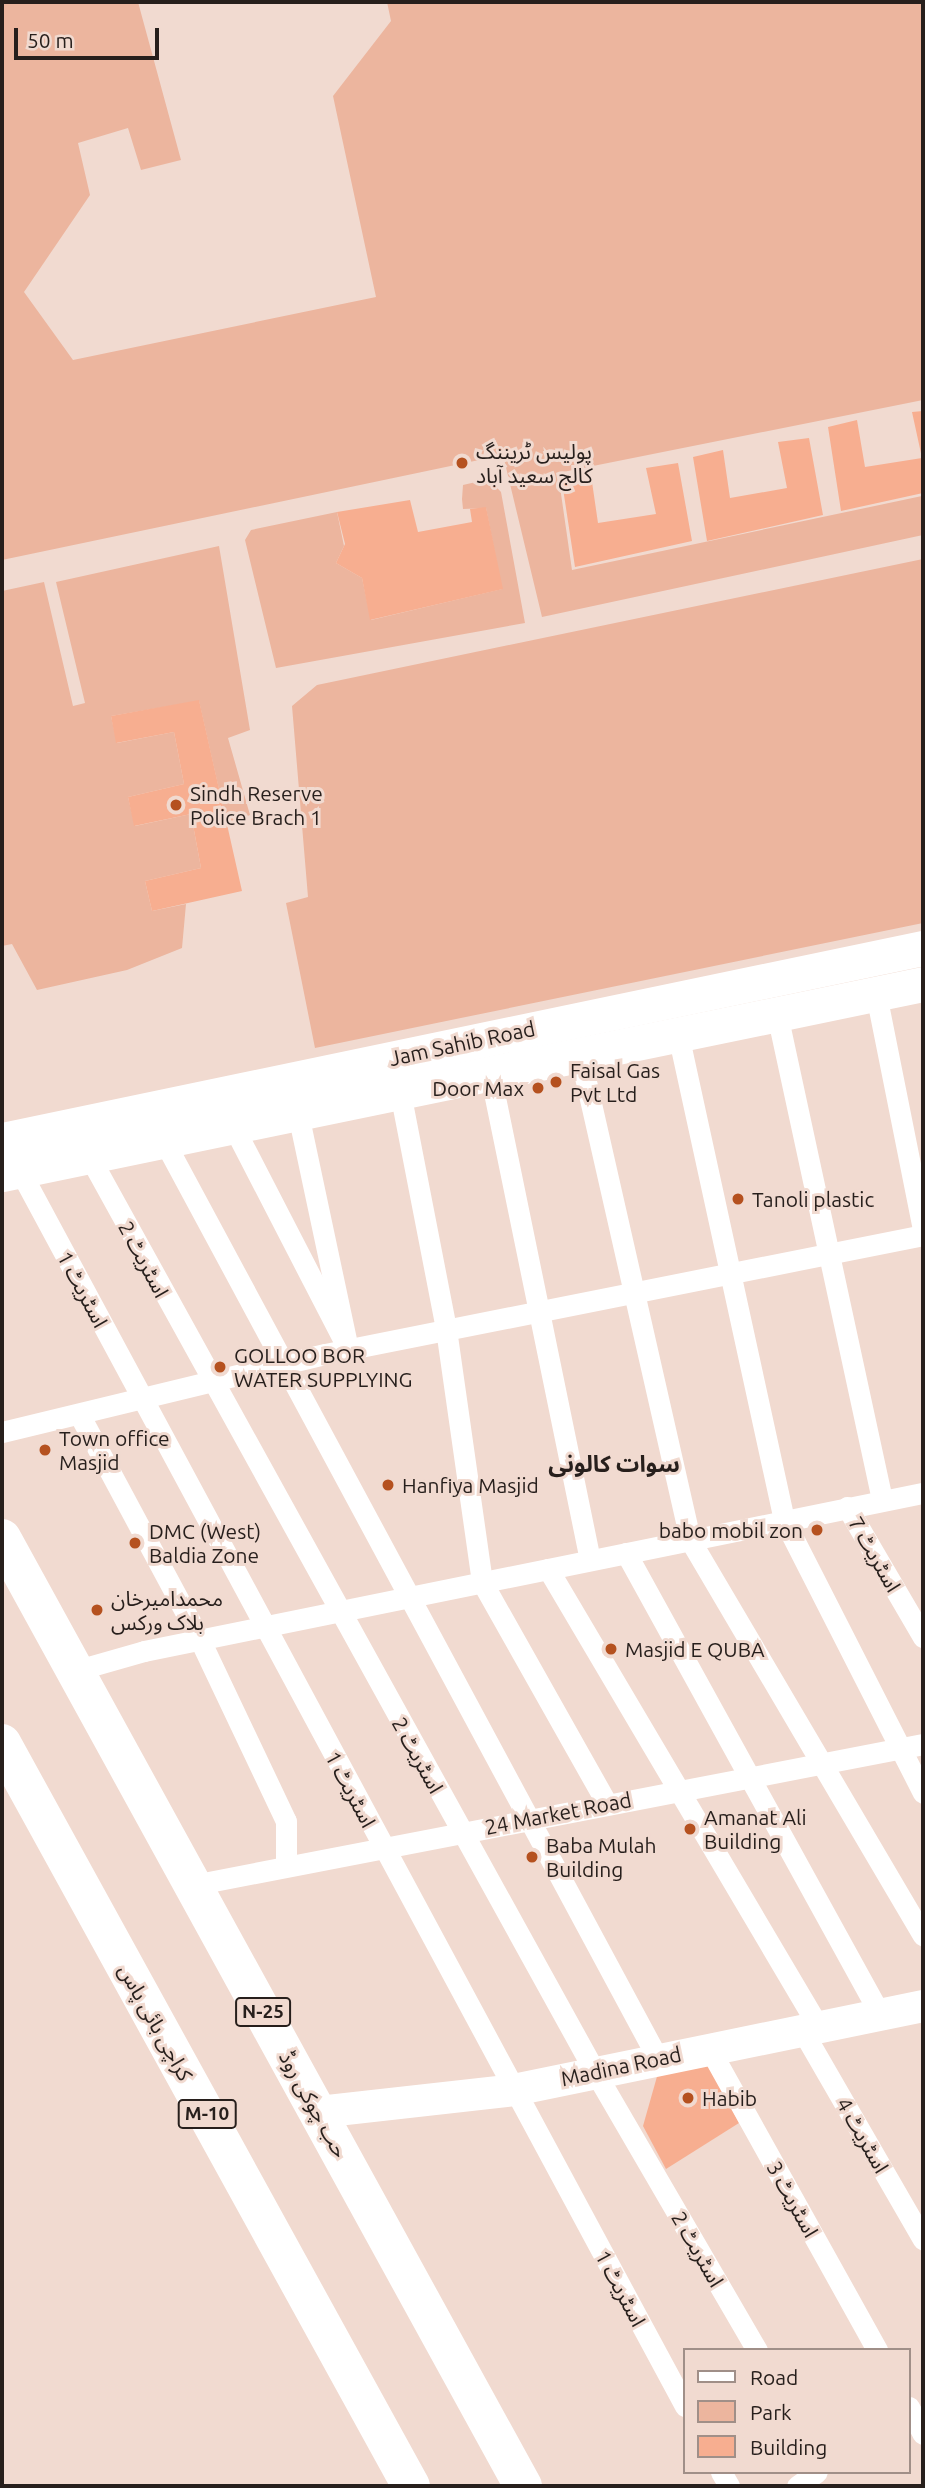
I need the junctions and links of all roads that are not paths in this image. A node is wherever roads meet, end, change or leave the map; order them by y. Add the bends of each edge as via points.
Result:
1 (923, 948) edge
2 (923, 984) edge
3 (876, 994) junction
4 (777, 1014) junction
5 (678, 1034) junction
6 (580, 1055) junction
7 (490, 1073) junction
8 (400, 1092) junction
9 (298, 1113) junction
10 (233, 1126) junction
11 (2, 1140) edge
12 (164, 1141) junction
13 (89, 1156) junction
14 (11, 1172) edge
15 (923, 1232) edge
16 (828, 1252) junction
17 (730, 1271) junction
18 (634, 1291) junction
19 (539, 1310) junction
20 (446, 1329) junction
21 (348, 1349) junction
22 (286, 1363) junction
23 (210, 1382) junction
24 (141, 1399) junction
25 (79, 1414) junction
26 (2, 1432) edge
27 (923, 1493) edge
28 (882, 1500) junction
29 (847, 1507) junction
30 (784, 1520) junction
31 (2, 1538) edge
32 (690, 1539) junction
33 (625, 1553) junction
34 (590, 1560) junction
35 (548, 1569) junction
36 (482, 1582) junction
37 (2, 1591) edge
38 (414, 1596) junction
39 (338, 1612) junction
40 (263, 1627) junction
41 (923, 1637) edge
42 (200, 1640) junction
43 (74, 1671) junction
44 (2, 1743) edge
45 (923, 1744) edge
46 (902, 1748) junction
47 (821, 1763) junction
48 (749, 1777) junction
49 (679, 1790) junction
50 (923, 1793) edge
51 (607, 1804) junction
52 (531, 1818) junction
53 (461, 1831) junction
54 (382, 1846) junction
55 (286, 1866) junction
56 (192, 1885) junction
57 (923, 1936) edge
58 (920, 2012) edge
59 (880, 2014) junction
60 (810, 2028) junction
61 (709, 2048) junction
62 (658, 2059) junction
63 (595, 2072) junction
64 (513, 2090) junction
65 (319, 2112) junction
66 (923, 2240) edge
67 (756, 2348) edge
68 (876, 2348) edge
69 (684, 2404) edge
70 (913, 2406) edge
71 (923, 2434) edge
72 (814, 2474) edge
73 (411, 2486) edge
74 (500, 2486) edge
75 (523, 2486) edge
76 (797, 2486) edge

1 - 11 main road, Jam Sahib Road
2 - 3 main road, Jam Sahib Road
3 - 4 main road, Jam Sahib Road
3 - 15 street
4 - 5 main road, Jam Sahib Road
4 - 16 street
5 - 6 main road, Jam Sahib Road
5 - 17 street
6 - 7 main road, Jam Sahib Road
6 - 18 street
7 - 8 main road, Jam Sahib Road
7 - 19 street
8 - 9 main road, Jam Sahib Road
8 - 20 street
9 - 10 main road, Jam Sahib Road
9 - 21 street
10 - 12 main road, Jam Sahib Road
10 - 21 street
12 - 13 main road, Jam Sahib Road
12 - 22 street
13 - 14 main road, Jam Sahib Road
13 - 23 street, اسٹریٹ 2
14 - 24 street, اسٹریٹ 1
15 - 16 street
16 - 17 street
16 - 28 street
17 - 18 street
17 - 30 street
18 - 19 street
18 - 32 street
19 - 20 street
19 - 34 street
20 - 21 street
20 - 36 street
21 - 22 street
22 - 23 street
22 - 38 street
23 - 24 street
23 - 39 street, اسٹریٹ 2
24 - 25 street
24 - 40 street, اسٹریٹ 1
25 - 26 street
25 - 42 street
27 - 28 street
28 - 29 street
29 - 30 street
29 - 41 street, اسٹریٹ 7
30 - 32 street
30 - 46 street
31 - 43 highway, حب چوکی روڈ / N-25
32 - 33 street
32 - 47 street
33 - 34 street
33 - 48 street
34 - 35 street
35 - 36 street
35 - 49 street, اسٹریٹ 4
36 - 38 street
36 - 51 street
37 - 74 highway, حب چوکی روڈ / N-25
38 - 39 street
38 - 52 street
39 - 40 street
39 - 53 street, اسٹریٹ 2
40 - 42 street
40 - 54 street, اسٹریٹ 1
42 - 43 street
42 - 55 street via 286,1821
43 - 56 highway, حب چوکی روڈ / N-25
44 - 73 highway, کراچی بائی پاس / M-10
45 - 46 street, 24 Market Road
46 - 47 street, 24 Market Road
46 - 50 street
47 - 48 street, 24 Market Road
47 - 57 street
48 - 49 street, 24 Market Road
48 - 59 street
49 - 51 street, 24 Market Road
49 - 60 street, اسٹریٹ 4
51 - 52 street, 24 Market Road
52 - 53 street, 24 Market Road
52 - 62 street
53 - 54 street, 24 Market Road
53 - 63 street, اسٹریٹ 2
54 - 55 street, 24 Market Road
54 - 64 street, اسٹریٹ 1
55 - 56 street, 24 Market Road
56 - 65 highway, حب چوکی روڈ / N-25
58 - 59 street, Madina Road
59 - 60 street, Madina Road
60 - 61 street, Madina Road
60 - 66 street, اسٹریٹ 4
61 - 62 street, Madina Road
61 - 68 street, اسٹریٹ 3
62 - 63 street, Madina Road
63 - 64 street, Madina Road
63 - 67 street, اسٹریٹ 2
64 - 65 street, Madina Road
64 - 69 street, اسٹریٹ 1
65 - 75 highway, حب چوکی روڈ / N-25
70 - 71 street
72 - 76 street

